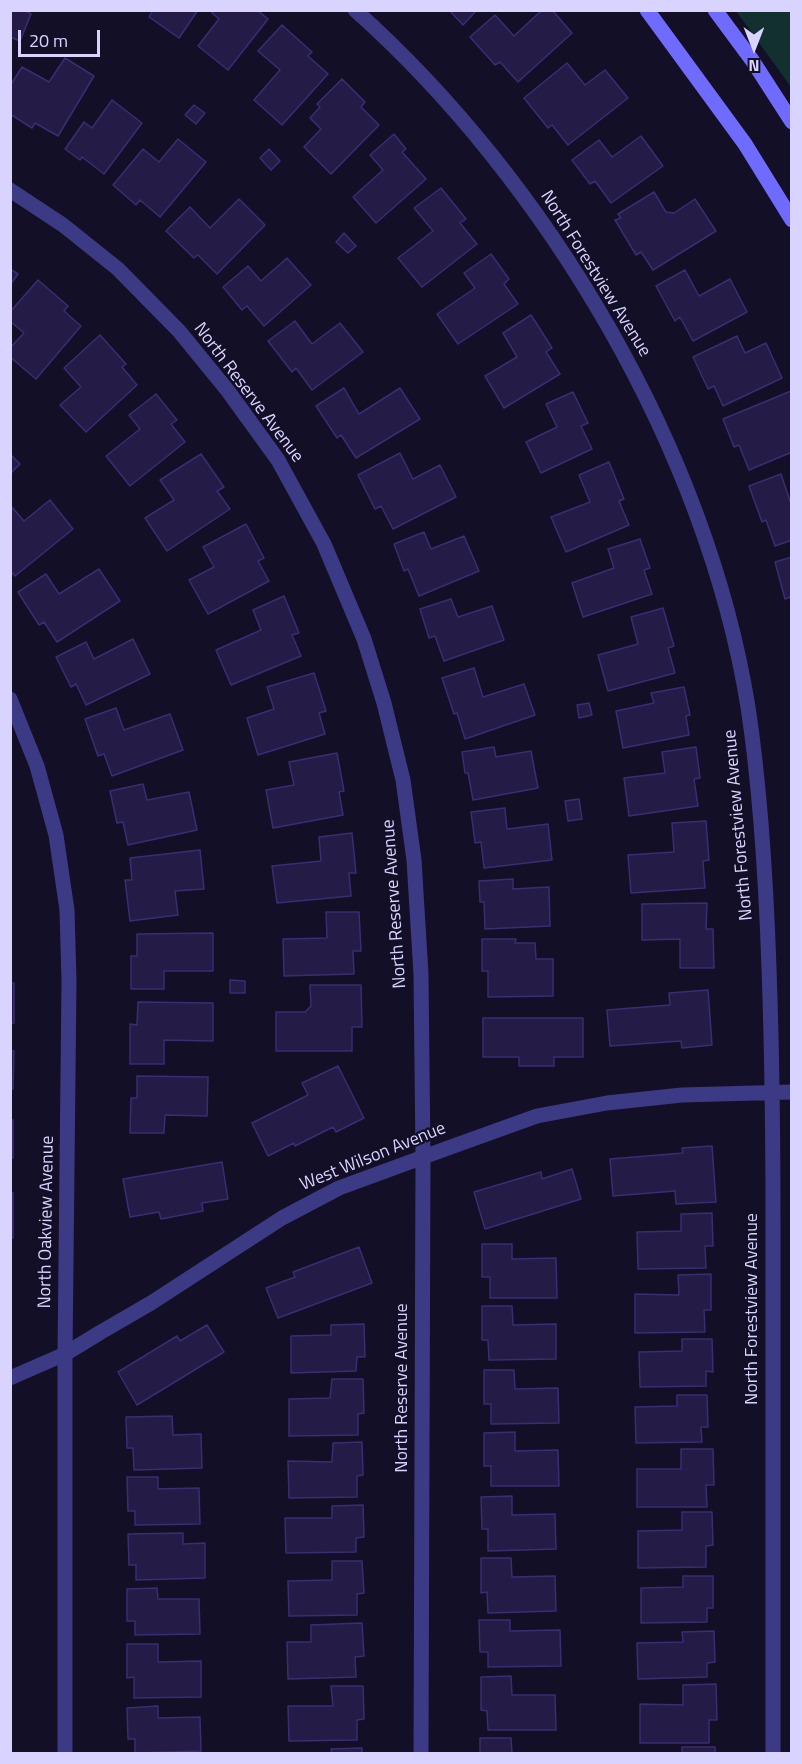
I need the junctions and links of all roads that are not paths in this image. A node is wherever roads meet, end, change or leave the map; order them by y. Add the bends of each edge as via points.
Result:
1 (355, 10) edge
2 (647, 10) edge
3 (715, 10) edge
4 (792, 122) edge
5 (10, 190) edge
6 (792, 220) edge
7 (10, 699) edge
8 (773, 1092) junction
9 (792, 1092) edge
10 (423, 1157) junction
11 (64, 1354) junction
12 (10, 1378) edge
13 (65, 1754) edge
14 (421, 1754) edge
15 (773, 1754) edge

1 - 8 street, North Forestview Avenue via 461,118 525,199 588,292 634,372 677,464 711,556 747,703 764,847
2 - 6 main road via 745,144
3 - 4 main road
5 - 10 street, North Reserve Avenue via 63,225 118,269 179,331 278,460 324,544 364,639 403,780 414,860 421,963
7 - 11 street, North Oakview Avenue via 37,766 56,835 67,910
8 - 9 street, West Wilson Avenue
8 - 10 street, West Wilson Avenue via 682,1095 537,1116
8 - 15 street, North Forestview Avenue
10 - 11 street, West Wilson Avenue via 339,1188 282,1218
10 - 14 street, North Reserve Avenue
11 - 12 street, West Wilson Avenue
11 - 13 street, North Oakview Avenue

